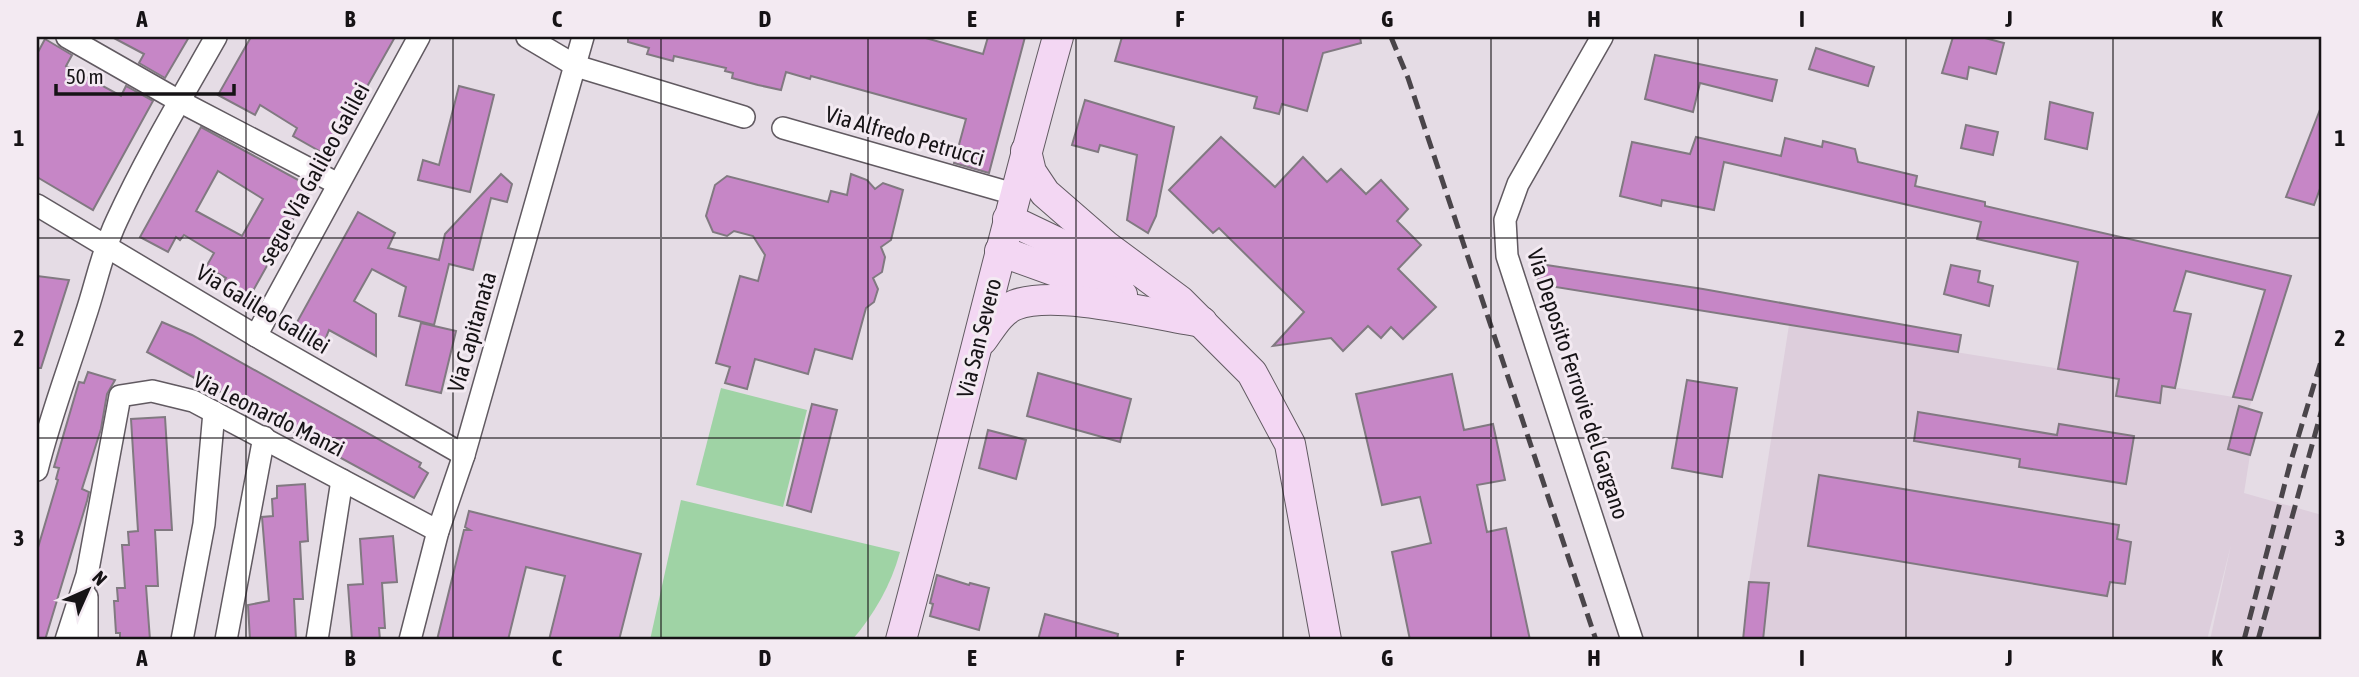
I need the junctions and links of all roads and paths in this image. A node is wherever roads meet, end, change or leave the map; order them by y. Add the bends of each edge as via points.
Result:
1 (66, 37) edge
2 (216, 37) edge
3 (419, 37) edge
4 (527, 37) edge
5 (583, 37) edge
6 (1058, 37) edge
7 (1602, 37) edge
8 (576, 66) junction
9 (179, 101) junction
10 (744, 117) dead end
11 (783, 128) dead end
12 (1026, 151) junction
13 (338, 184) junction
14 (37, 205) edge
15 (1011, 207) junction
16 (106, 245) junction
17 (1000, 251) junction
18 (1180, 301) junction
19 (1202, 323) junction
20 (256, 336) junction
21 (978, 345) junction
22 (214, 412) junction
23 (43, 419) edge
24 (264, 437) junction
25 (464, 455) junction
26 (37, 470) edge
27 (342, 480) junction
28 (438, 531) junction
29 (87, 575) junction
30 (66, 640) edge
31 (86, 640) edge
32 (182, 640) edge
33 (226, 640) edge
34 (317, 640) edge
35 (410, 640) edge
36 (901, 640) edge
37 (1326, 640) edge
38 (1632, 640) edge

1 - 9 street
2 - 9 street
3 - 13 street, segue Via Galileo Galilei
4 - 8 street
5 - 8 street, Via Capitanata
6 - 12 main road, Via San Severo
7 - 38 street, Via Deposito Ferrovie del Gargano via 1518,184 1505,220 1507,256
8 - 10 street
8 - 25 street, Via Capitanata
9 - 13 street
9 - 16 street
11 - 15 street, Via Alfredo Petrucci
12 - 15 main road, Via San Severo
12 - 18 main road via 1031,172 1045,193
13 - 20 street, segue Via Galileo Galilei
14 - 16 street, Via Galileo Galilei
15 - 17 main road, Via San Severo
15 - 18 main road
16 - 20 street, Via Galileo Galilei
16 - 23 street via 86,315
17 - 19 main road
17 - 21 main road, Via San Severo
18 - 19 main road
19 - 21 main road via 1090,303 1042,300 1014,305
19 - 37 main road via 1252,373 1290,444
20 - 25 street, Via Galileo Galilei
21 - 36 main road, Via San Severo
22 - 24 street, Via Leonardo Manzi
22 - 29 street, Via Leonardo Manzi via 193,401 152,391 120,396
22 - 32 street via 204,524
23 - 26 street
24 - 27 street, Via Leonardo Manzi
24 - 33 street
25 - 28 street, Via Capitanata
27 - 28 street, Via Leonardo Manzi
27 - 34 street
28 - 35 street, Via Capitanata
29 - 30 street, Via Leonardo Manzi
29 - 31 street, Via Leonardo Manzi

